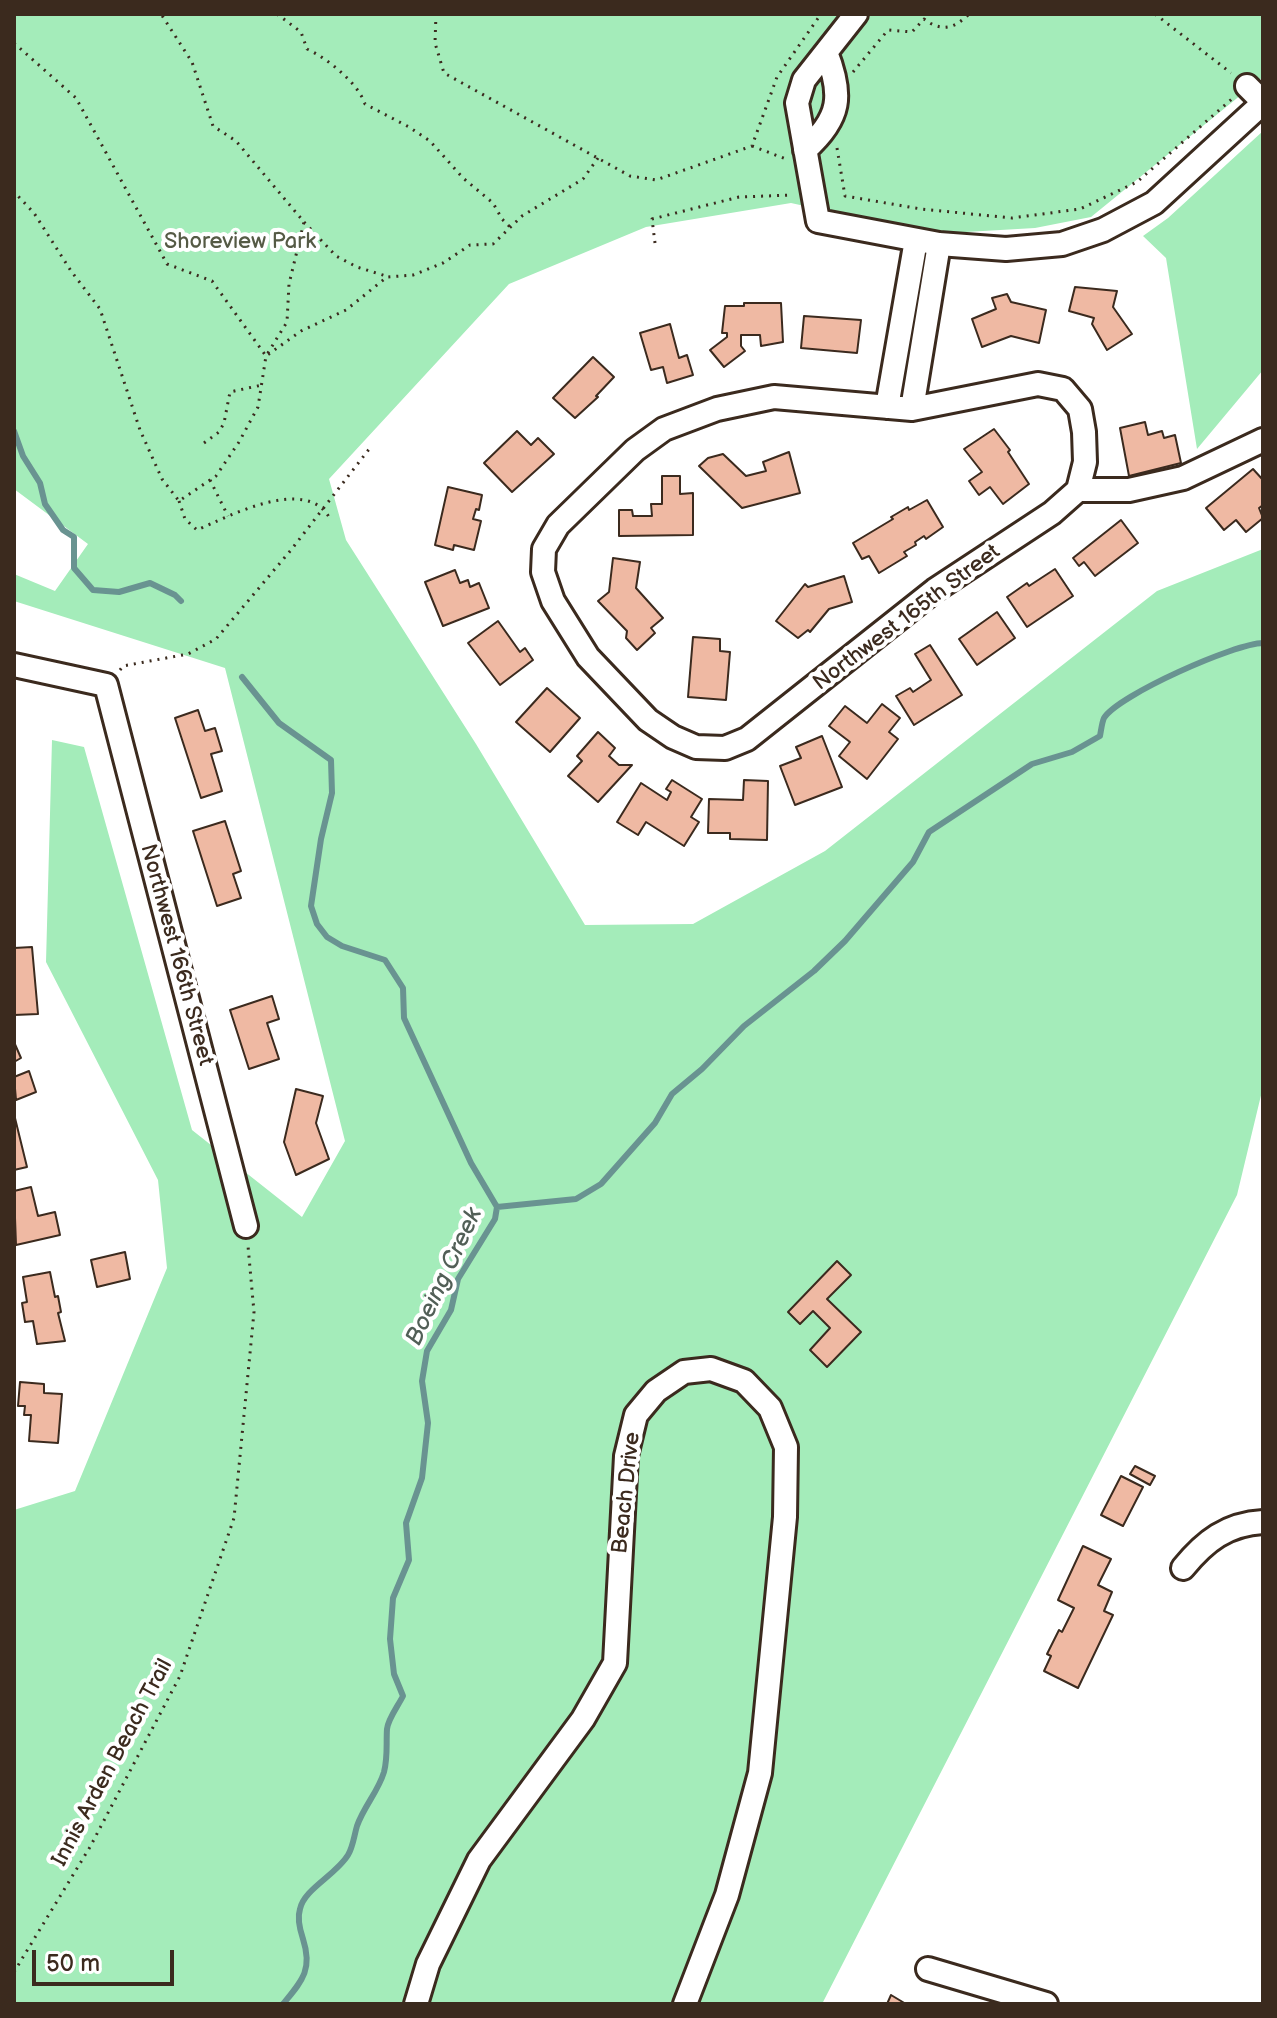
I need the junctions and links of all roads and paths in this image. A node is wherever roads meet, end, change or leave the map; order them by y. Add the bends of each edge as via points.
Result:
1 (161, 14) edge
2 (277, 14) edge
3 (436, 14) edge
4 (821, 14) edge
5 (856, 14) edge
6 (969, 14) edge
7 (1155, 14) edge
8 (923, 16) edge
9 (14, 43) edge
10 (826, 52) junction
11 (848, 83) dead end
12 (1258, 97) edge
13 (752, 146) junction
14 (836, 146) dead end
15 (806, 155) junction
16 (598, 158) junction
17 (813, 194) junction
18 (845, 196) junction
19 (14, 198) edge
20 (304, 222) junction
21 (510, 227) junction
22 (916, 240) junction
23 (655, 243) dead end
24 (939, 244) junction
25 (387, 277) junction
26 (14, 284) edge
27 (14, 296) edge
28 (266, 356) junction
29 (262, 385) junction
30 (887, 407) junction
31 (912, 409) junction
32 (1263, 440) edge
33 (204, 443) dead end
34 (370, 448) dead end
35 (210, 480) junction
36 (1078, 490) junction
37 (179, 501) junction
38 (324, 508) junction
39 (228, 517) junction
40 (329, 517) dead end
41 (14, 665) edge
42 (106, 685) junction
43 (246, 1226) joint
44 (1263, 1522) edge
45 (1183, 1568) dead end
46 (928, 1969) dead end
47 (14, 1972) edge
48 (416, 2004) edge
49 (685, 2004) edge
50 (1046, 2004) edge

1 - 20 path via 192,62 213,126 236,141
2 - 21 path via 301,32 307,49 329,60 362,94 365,104 430,141
3 - 16 path via 435,43 444,73
4 - 13 path via 777,77
5 - 10 street
6 - 8 path via 943,29
7 - 12 path
8 - 11 path via 912,32 888,30
9 - 28 path via 76,98 167,264 212,281
10 - 15 street via 804,80 797,103
10 - 15 street via 837,79 837,107
12 - 18 path via 1137,182 1080,209 1012,218
12 - 24 street via 1154,203 1103,230 1062,244 1020,248
13 - 15 path via 792,162
13 - 16 path via 656,180 630,176
14 - 18 path
15 - 17 street
16 - 21 path via 583,179
17 - 18 path
17 - 22 street via 818,221
17 - 23 path via 739,197 652,219
19 - 37 path via 16,194 34,213 100,309 140,430 162,479
20 - 25 path via 336,256
20 - 28 path via 289,284 287,322
21 - 25 path via 493,244 470,245 413,275
22 - 24 street
22 - 30 street
24 - 31 street
25 - 28 path via 346,310 301,331
26 - 27 path
28 - 29 path
29 - 33 path via 230,392 224,423
29 - 35 path via 258,407 239,442
30 - 31 street
30 - 36 street, Northwest 165th Street via 774,397 717,409 664,429 635,450 558,525 544,549 543,572 553,601 588,657 648,720 696,747 725,748 747,739 935,590
31 - 36 street via 1038,384 1063,389 1080,409 1084,432 1085,462
32 - 36 street via 1183,478 1129,490
34 - 38 path
35 - 37 path
35 - 39 path
37 - 39 path via 185,519 197,530
38 - 39 path via 299,497
38 - 40 path
38 - 42 path via 216,639 188,654 123,666
41 - 42 street
42 - 43 street, Northwest 166th Street
43 - 47 path, Innis Arden Beach Trail via 254,1312 234,1518 180,1676 90,1847
44 - 45 street via 1240,1524 1200,1547
46 - 50 street
48 - 49 street, Beach Drive via 428,1964 479,1860 583,1719 615,1663 626,1456 636,1415 656,1391 684,1372 711,1369 744,1381 770,1408 786,1447 785,1517 760,1773 727,1895

